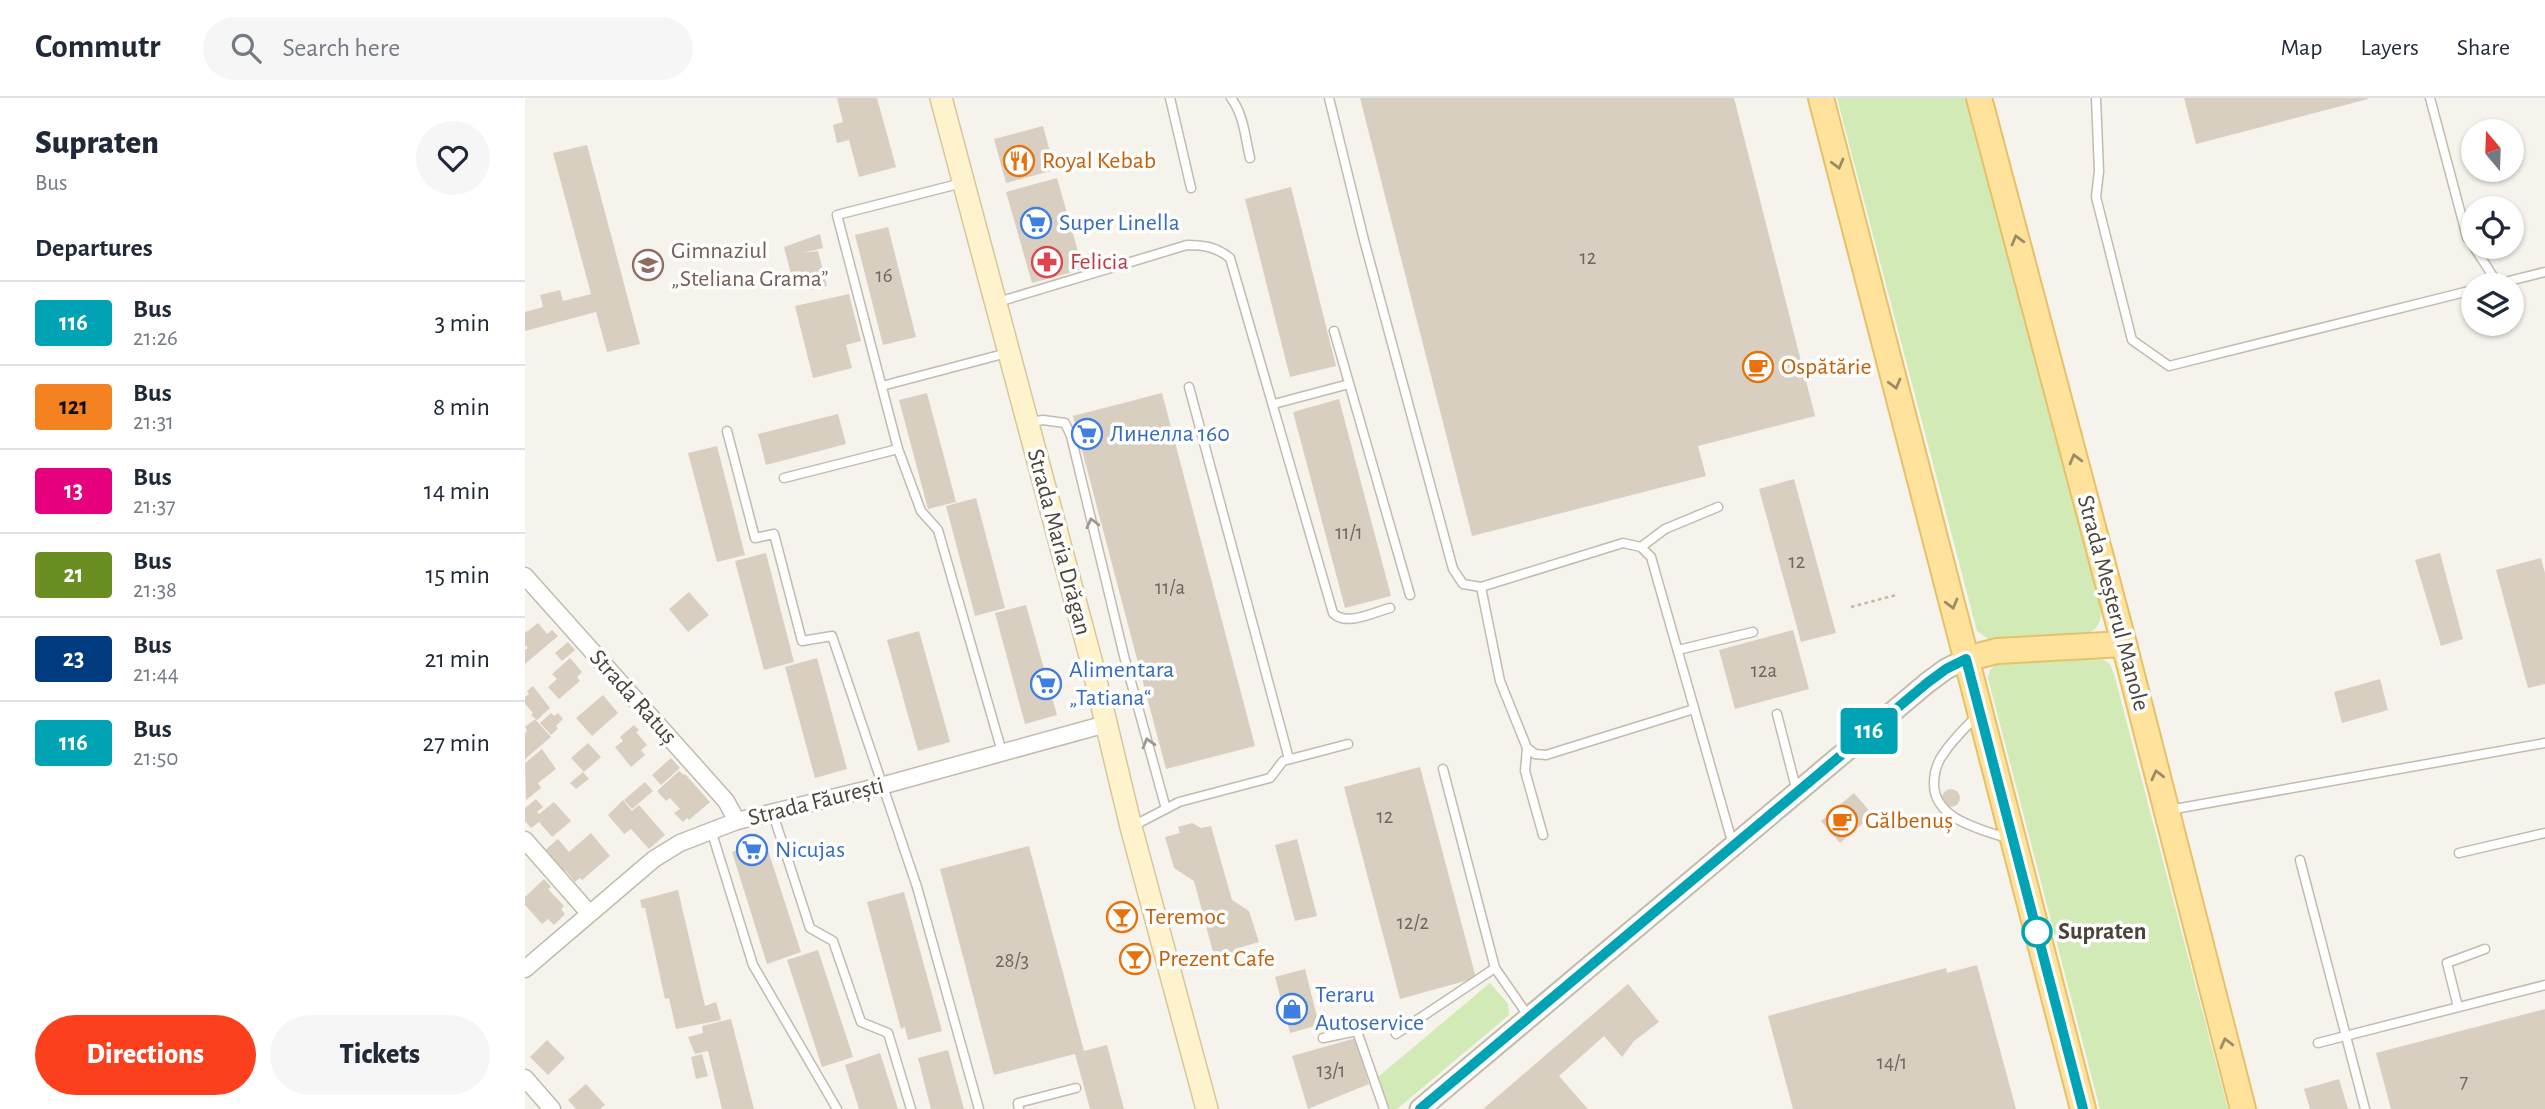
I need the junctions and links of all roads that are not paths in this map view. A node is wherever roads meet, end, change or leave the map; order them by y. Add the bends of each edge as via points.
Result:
1 (941, 98) edge
2 (1170, 98) edge
3 (1231, 98) edge
4 (1329, 98) edge
5 (1821, 98) edge
6 (1979, 98) edge
7 (2096, 98) edge
8 (2431, 98) edge
9 (1250, 158) dead end
10 (963, 183) junction
11 (1191, 188) dead end
12 (2461, 214) edge
13 (2545, 272) edge
14 (2524, 277) edge
15 (2461, 293) edge
16 (995, 302) junction
17 (1334, 331) dead end
18 (1009, 353) junction
19 (1349, 384) junction
20 (882, 386) junction
21 (1189, 387) dead end
22 (1274, 404) junction
23 (1027, 423) junction
24 (727, 430) dead end
25 (898, 449) junction
26 (784, 478) dead end
27 (1719, 507) dead end
28 (1641, 547) junction
29 (525, 576) edge
30 (1481, 587) junction
31 (1410, 595) dead end
32 (1390, 608) dead end
33 (1753, 632) dead end
34 (2124, 644) junction
35 (1678, 650) junction
36 (1966, 659) junction
37 (1694, 709) junction
38 (1979, 713) junction
39 (1777, 714) dead end
40 (1107, 724) junction
41 (2545, 743) edge
42 (1348, 744) dead end
43 (1527, 748) junction
44 (1002, 752) junction
45 (1289, 760) junction
46 (1443, 769) dead end
47 (881, 786) junction
48 (1797, 792) junction
49 (1167, 809) junction
50 (2167, 811) junction
51 (773, 814) junction
52 (737, 821) junction
53 (1131, 827) junction
54 (711, 830) junction
55 (2545, 833) edge
56 (1543, 835) dead end
57 (525, 840) edge
58 (2013, 840) junction
59 (1733, 845) junction
60 (2459, 853) dead end
61 (2300, 860) dead end
62 (589, 913) junction
63 (2485, 949) dead end
64 (1495, 968) junction
65 (525, 969) edge
66 (2545, 985) edge
67 (2458, 1007) junction
68 (1529, 1017) junction
69 (1396, 1034) dead end
70 (2345, 1036) junction
71 (1323, 1038) dead end
72 (2318, 1043) dead end
73 (525, 1078) edge
74 (1076, 1087) dead end
75 (552, 1109) edge
76 (837, 1109) edge
77 (911, 1109) edge
78 (979, 1109) edge
79 (1019, 1109) edge
80 (1207, 1109) edge
81 (1384, 1109) edge
82 (1420, 1109) edge
83 (2083, 1109) edge
84 (2243, 1109) edge
85 (2365, 1109) edge

1 - 10 main road, Strada Maria Drăgan
2 - 11 lane
3 - 9 lane via 1241,117
4 - 30 lane via 1453,569 1463,584
5 -> 36 main road
34 -> 6 main road, Strada Meșterul Manole
7 - 15 lane via 2096,197 2132,340 2169,366
8 - 12 lane
10 - 16 main road, Strada Maria Drăgan
10 - 20 lane via 837,215
13 - 14 lane
16 - 18 main road, Strada Maria Drăgan
16 - 22 lane via 1187,245 1219,249 1230,258
17 - 19 lane
18 - 20 lane
18 - 23 main road, Strada Maria Drăgan
19 - 22 lane
19 - 31 lane
20 - 25 lane
21 - 45 lane
22 - 32 lane via 1333,613 1346,620
23 - 40 main road, Strada Maria Drăgan
49 -> 23 lane via 1125,660 1071,436 1065,423
24 - 47 lane via 755,538 774,534 802,641 832,636
25 - 26 lane
25 - 44 lane via 921,511 937,530
27 - 28 lane via 1665,529
28 - 30 lane via 1623,543
28 - 35 lane via 1651,557
29 - 52 street, Strada Ratuș via 726,801
30 - 43 lane via 1500,681
33 - 35 lane
34 - 36 main road via 1997,651
50 -> 34 main road, Strada Meșterul Manole
35 - 37 lane
36 - 38 main road
36 - 48 street via 1927,683
37 - 43 lane via 1546,755
37 - 59 lane
38 - 58 main road
38 - 58 lane via 1943,754 1934,772 1934,790 1943,809 1959,820
39 - 48 lane
40 - 44 street, Strada Făurești
40 - 53 main road, Strada Maria Drăgan
41 - 50 lane
42 - 45 lane
43 - 56 lane via 1525,771
44 - 47 street, Strada Făurești
45 - 49 lane via 1270,778
46 - 64 lane
47 - 51 street, Strada Făurești
47 - 78 lane via 917,887
48 - 59 street
49 - 53 lane
84 -> 50 main road, Strada Meșterul Manole
51 - 52 street, Strada Făurești
51 - 77 lane via 810,928 834,942 861,1022 888,1032
52 - 54 street, Strada Făurești
53 - 80 main road, Strada Maria Drăgan
54 - 62 street, Strada Făurești via 654,859
54 - 76 lane via 753,965
55 - 60 lane
57 - 62 street
58 - 83 main road
59 - 68 street
61 - 70 lane
62 - 65 street, Strada Făurești
63 - 67 lane via 2447,963
64 - 68 lane
64 - 69 lane
66 - 67 lane
67 - 70 lane
68 - 82 street
70 - 72 lane
70 - 85 lane
71 - 81 lane via 1357,1031
73 - 75 street
74 - 79 lane via 1018,1103

